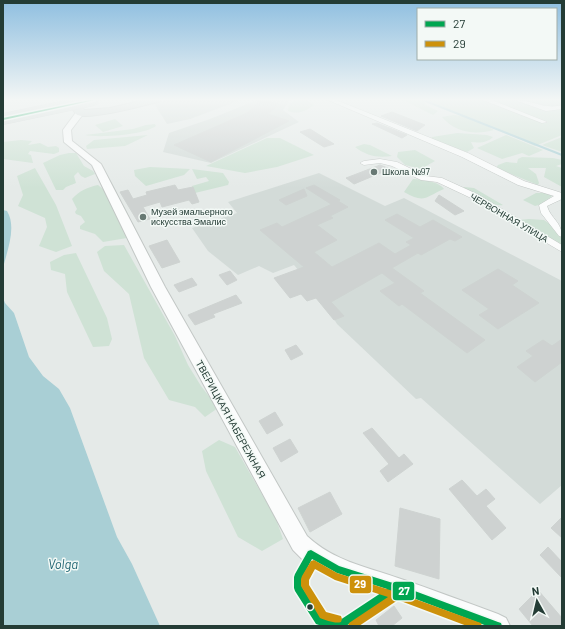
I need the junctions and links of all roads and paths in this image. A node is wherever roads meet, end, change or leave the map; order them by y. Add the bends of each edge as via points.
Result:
1 (67, 129) edge
2 (403, 129) edge
3 (364, 164) dead end
4 (561, 196) edge
5 (562, 234) edge
6 (562, 249) edge
7 (498, 626) edge

1 - 7 street, ТВЕРИЦКАЯ НАБЕРЕЖНАЯ via 68,142 96,164 158,287 300,543 311,554 337,569
2 - 4 street via 465,155 521,183
3 - 6 street, ЧЕРВОННАЯ УЛИЦА via 380,161 394,164 424,178 439,180 474,196
4 - 5 street via 543,205 545,213

